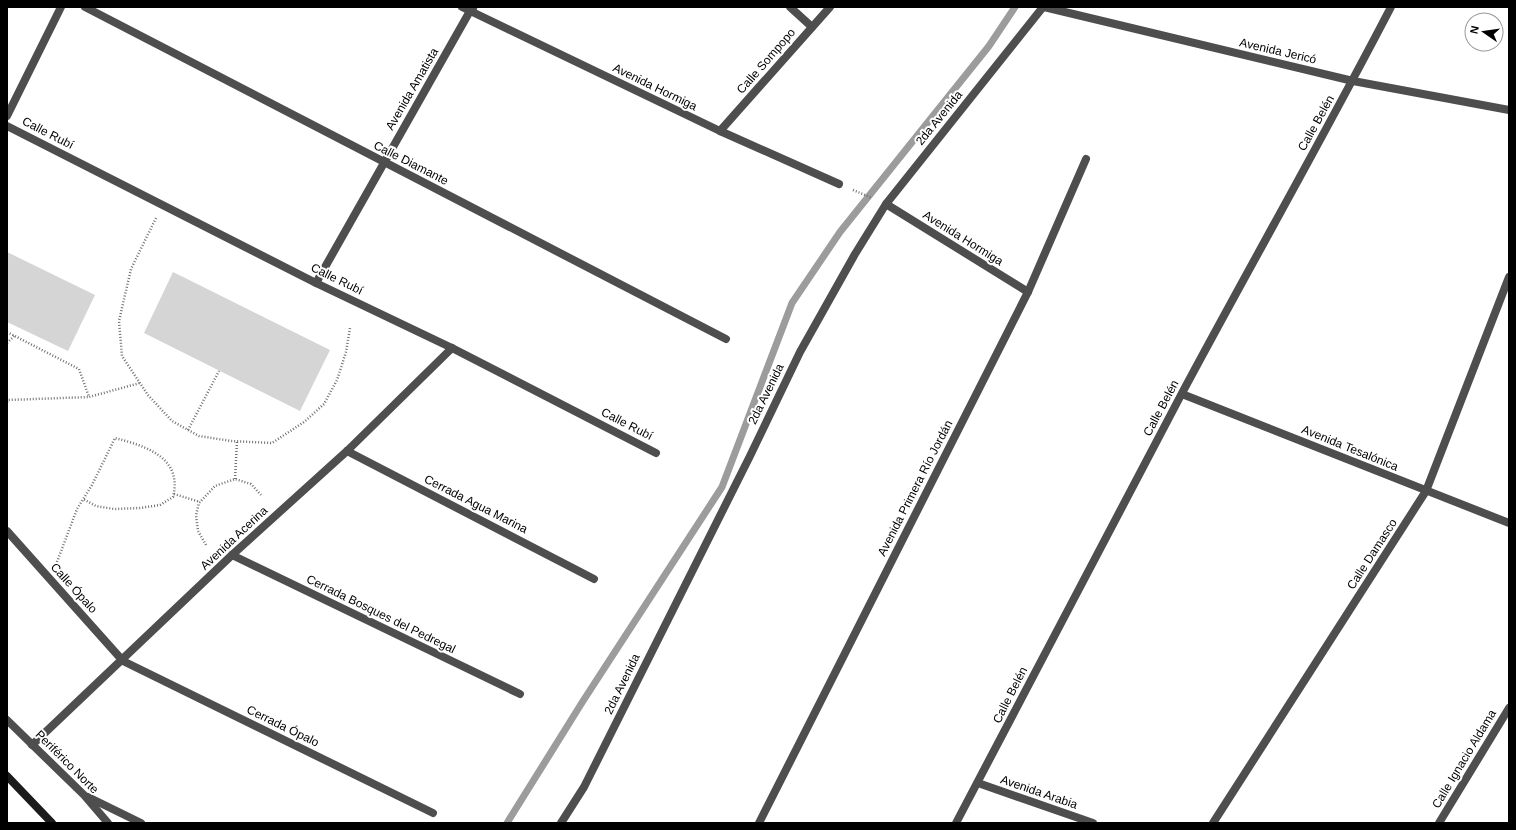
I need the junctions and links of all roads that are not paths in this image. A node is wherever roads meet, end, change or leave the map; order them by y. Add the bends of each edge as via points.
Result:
1 (61, 7) edge
2 (85, 7) edge
3 (790, 7) edge
4 (830, 7) edge
5 (1043, 7) edge
6 (1391, 7) edge
7 (469, 8) edge
8 (812, 27) junction
9 (1353, 81) junction
10 (1509, 110) edge
11 (7, 116) edge
12 (7, 126) edge
13 (720, 131) junction
14 (1086, 159) dead end
15 (384, 162) junction
16 (839, 184) road end
17 (886, 204) junction
18 (1509, 277) edge
19 (316, 283) junction
20 (1028, 292) junction
21 (726, 339) dead end
22 (452, 348) junction
23 (1182, 394) junction
24 (347, 451) junction
25 (656, 453) dead end
26 (1426, 491) junction
27 (1509, 523) edge
28 (7, 531) edge
29 (232, 555) junction
30 (594, 578) dead end
31 (123, 660) junction
32 (520, 694) dead end
33 (1509, 708) edge
34 (7, 720) edge
35 (32, 745) junction
36 (7, 776) edge
37 (978, 783) junction
38 (84, 795) junction
39 (433, 813) dead end
40 (52, 823) edge
41 (108, 823) edge
42 (141, 823) edge
43 (561, 823) edge
44 (758, 823) edge
45 (956, 823) edge
46 (1093, 823) edge
47 (1213, 823) edge
48 (1439, 823) edge

1 - 11 street
2 - 15 street, Calle Diamante
3 - 8 street
4 - 8 street, Calle Sompopo
5 - 9 street, Avenida Jericó
5 - 17 street, 2da Avenida
6 - 9 street, Calle Belén
7 - 13 street, Avenida Hormiga
7 - 15 street, Avenida Amatista
8 - 13 street, Calle Sompopo
9 - 10 street, Avenida Jericó
9 - 23 street, Calle Belén
12 - 19 street, Calle Rubí
13 - 16 street, Avenida Hormiga
14 - 20 street, Avenida Primera Río Jordán
15 - 19 street, Avenida Amatista
15 - 21 street, Calle Diamante
17 - 20 street, Avenida Hormiga
17 - 43 street, 2da Avenida via 800,352 584,787
18 - 26 street, Calle Damasco
19 - 22 street, Calle Rubí
20 - 44 street, Avenida Primera Río Jordán
22 - 24 street, Avenida Acerina
22 - 25 street, Calle Rubí
23 - 26 street, Avenida Tesalónica
23 - 37 street, Calle Belén via 1068,607
24 - 29 street, Avenida Acerina
24 - 30 street, Cerrada Agua Marina
26 - 27 street, Avenida Tesalónica
26 - 47 street, Calle Damasco
28 - 31 street, Calle Ópalo
29 - 31 street, Avenida Acerina
29 - 32 street, Cerrada Bosques del Pedregal
31 - 35 street, Avenida Acerina
31 - 39 street, Cerrada Ópalo
33 - 48 street, Calle Ignacio Aldama
34 - 35 street, Periférico Norte
35 - 38 street, Periférico Norte
36 - 40 main road
37 - 45 street, Calle Belén
37 - 46 street, Avenida Arabia
38 - 41 street, Periférico Norte
38 - 42 street

